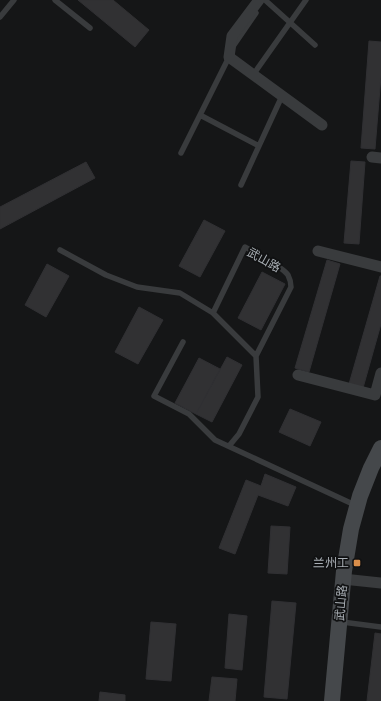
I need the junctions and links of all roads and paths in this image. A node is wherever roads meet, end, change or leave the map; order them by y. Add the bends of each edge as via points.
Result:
1 (14, 0) edge
2 (55, 0) edge
3 (260, 0) edge
4 (265, 0) edge
5 (306, 0) edge
6 (0, 17) edge
7 (290, 22) junction
8 (90, 28) dead end
9 (315, 45) dead end
10 (229, 54) junction
11 (253, 75) junction
12 (282, 96) junction
13 (200, 115) junction
14 (322, 125) dead end
15 (259, 146) junction
16 (181, 153) dead end
17 (241, 185) dead end
18 (60, 250) dead end
19 (318, 251) dead end
20 (381, 267) edge
21 (213, 313) junction
22 (183, 342) dead end
23 (256, 356) junction
24 (381, 373) edge
25 (298, 375) dead end
26 (230, 446) junction
27 (381, 448) edge
28 (357, 506) junction
29 (343, 579) junction
30 (381, 583) edge
31 (339, 622) junction
32 (381, 627) edge
33 (332, 701) edge

1 - 6 lane
2 - 8 lane
3 - 10 street via 232,36
4 - 7 lane
4 - 10 lane
5 - 7 lane
7 - 9 lane
7 - 11 lane
10 - 11 street
10 - 13 lane
11 - 12 street
12 - 14 street
12 - 15 lane
13 - 15 lane
13 - 16 lane
15 - 17 lane
18 - 21 lane via 106,275 137,287 180,293
19 - 20 street
21 - 23 lane
21 - 23 lane, 武山路 via 245,247 285,272 290,279 291,288
22 - 26 lane via 154,396 189,414 215,440
23 - 26 lane via 258,397
24 - 25 street via 375,395
26 - 28 lane
27 - 28 main road, 武山路
28 - 29 main road, 武山路
29 - 30 street
29 - 31 main road, 武山路
31 - 32 lane
31 - 33 main road, 武山路

